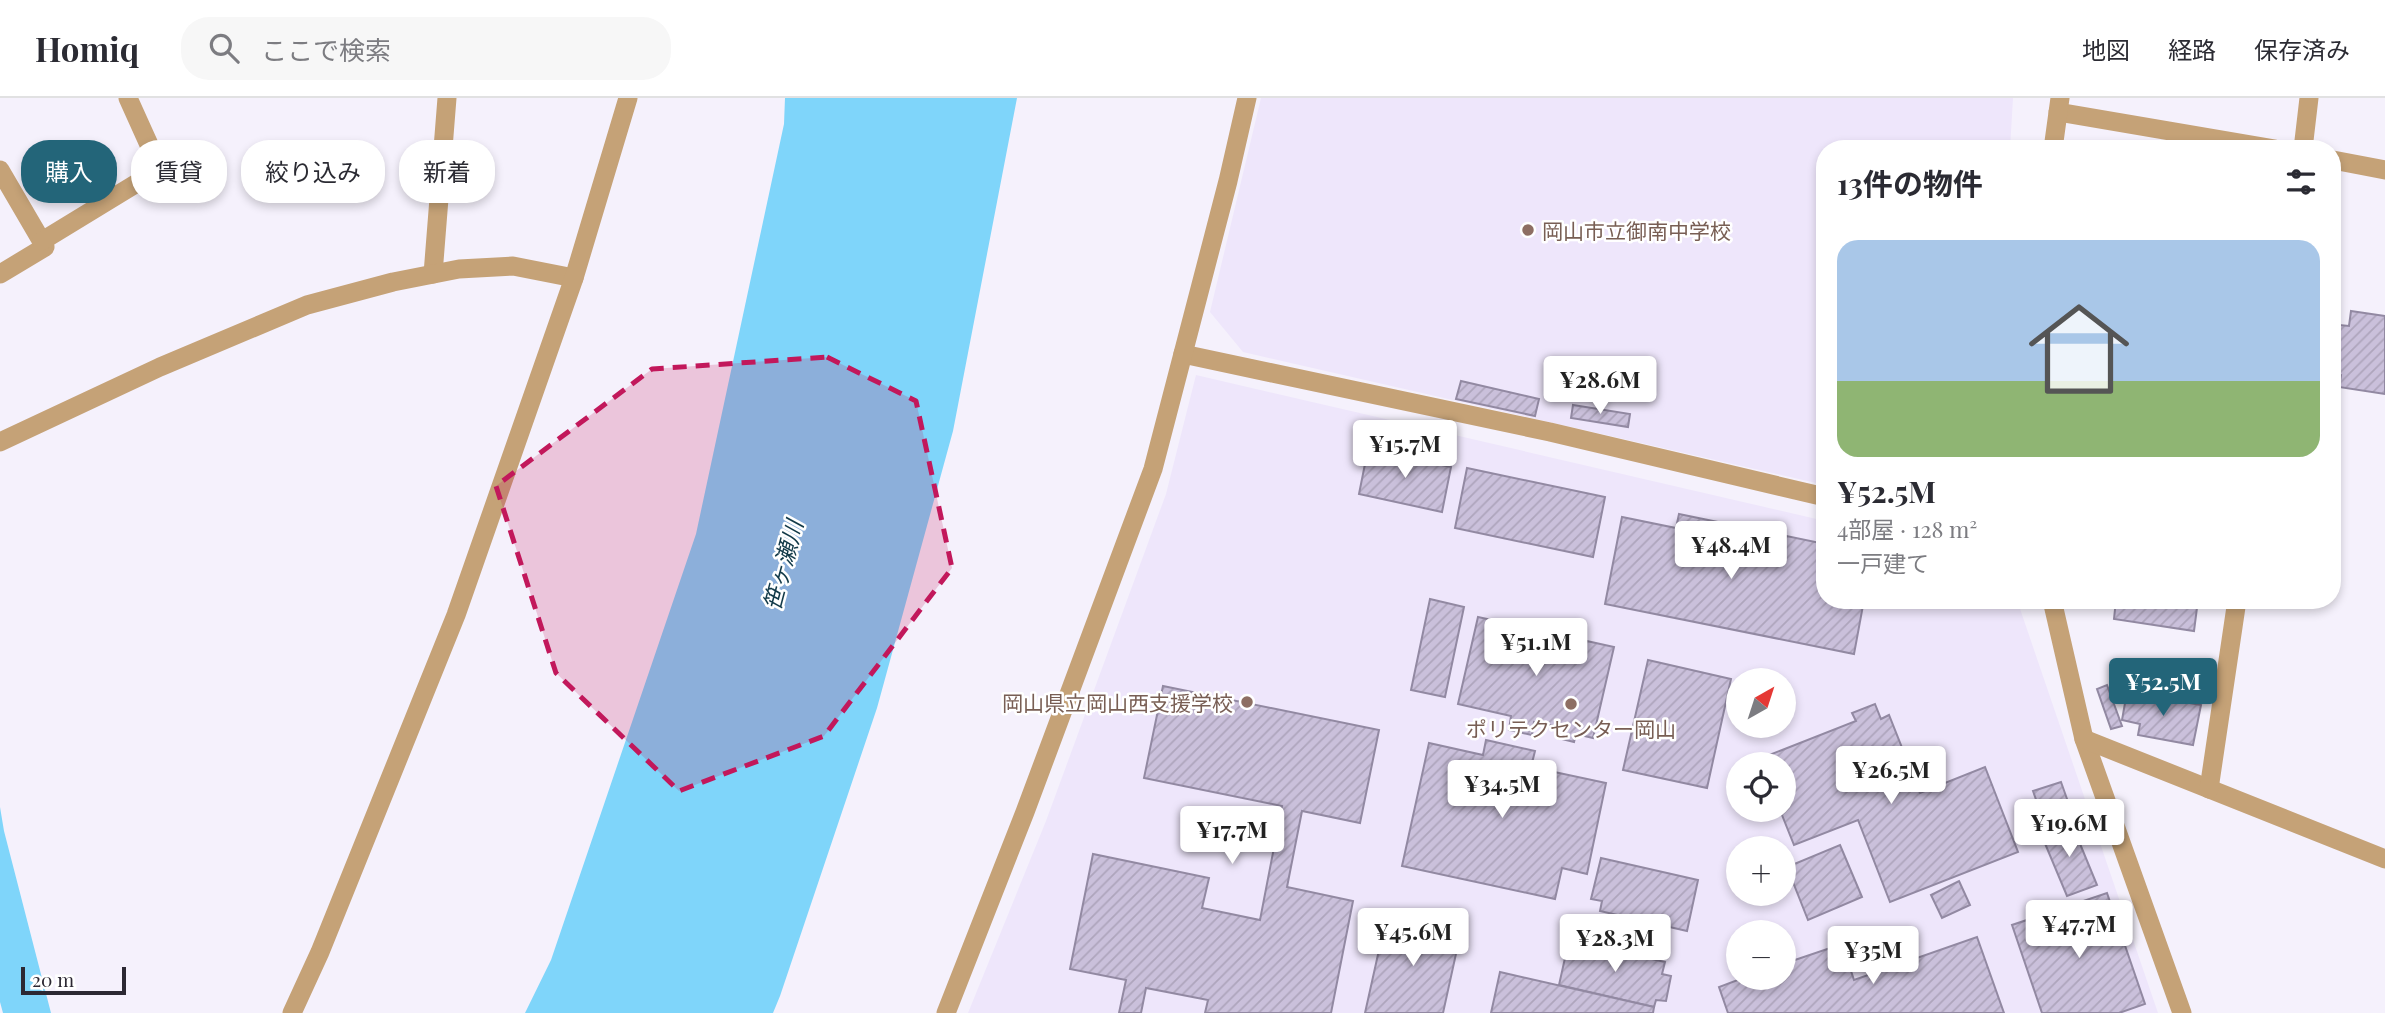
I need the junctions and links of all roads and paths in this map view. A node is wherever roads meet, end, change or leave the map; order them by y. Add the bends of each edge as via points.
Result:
1 (128, 98) edge
2 (447, 98) edge
3 (628, 98) edge
4 (1247, 98) edge
5 (2309, 98) edge
6 (2059, 105) edge
7 (2054, 140) edge
8 (2231, 140) edge
9 (2304, 140) edge
10 (2341, 162) edge
11 (0, 170) edge
12 (2385, 170) edge
13 (42, 241) junction
14 (0, 274) edge
15 (433, 274) junction
16 (574, 278) junction
17 (1183, 354) junction
18 (0, 442) edge
19 (1816, 495) edge
20 (2054, 609) edge
21 (2236, 609) edge
22 (2084, 739) junction
23 (2209, 789) junction
24 (2385, 859) edge
25 (292, 1013) edge
26 (946, 1013) edge
27 (2182, 1013) edge

1 - 13 street via 160,169
2 - 15 street
3 - 16 street
4 - 17 street
5 - 9 street
6 - 7 street
6 - 8 street
10 - 12 street
11 - 13 street
13 - 14 street via 46,247
15 - 16 street via 513,266
15 - 18 street via 306,305
16 - 25 street via 456,615
17 - 19 street via 1550,432
17 - 26 street via 1153,469
20 - 22 street
21 - 23 street
22 - 23 street
22 - 27 street
23 - 24 street

